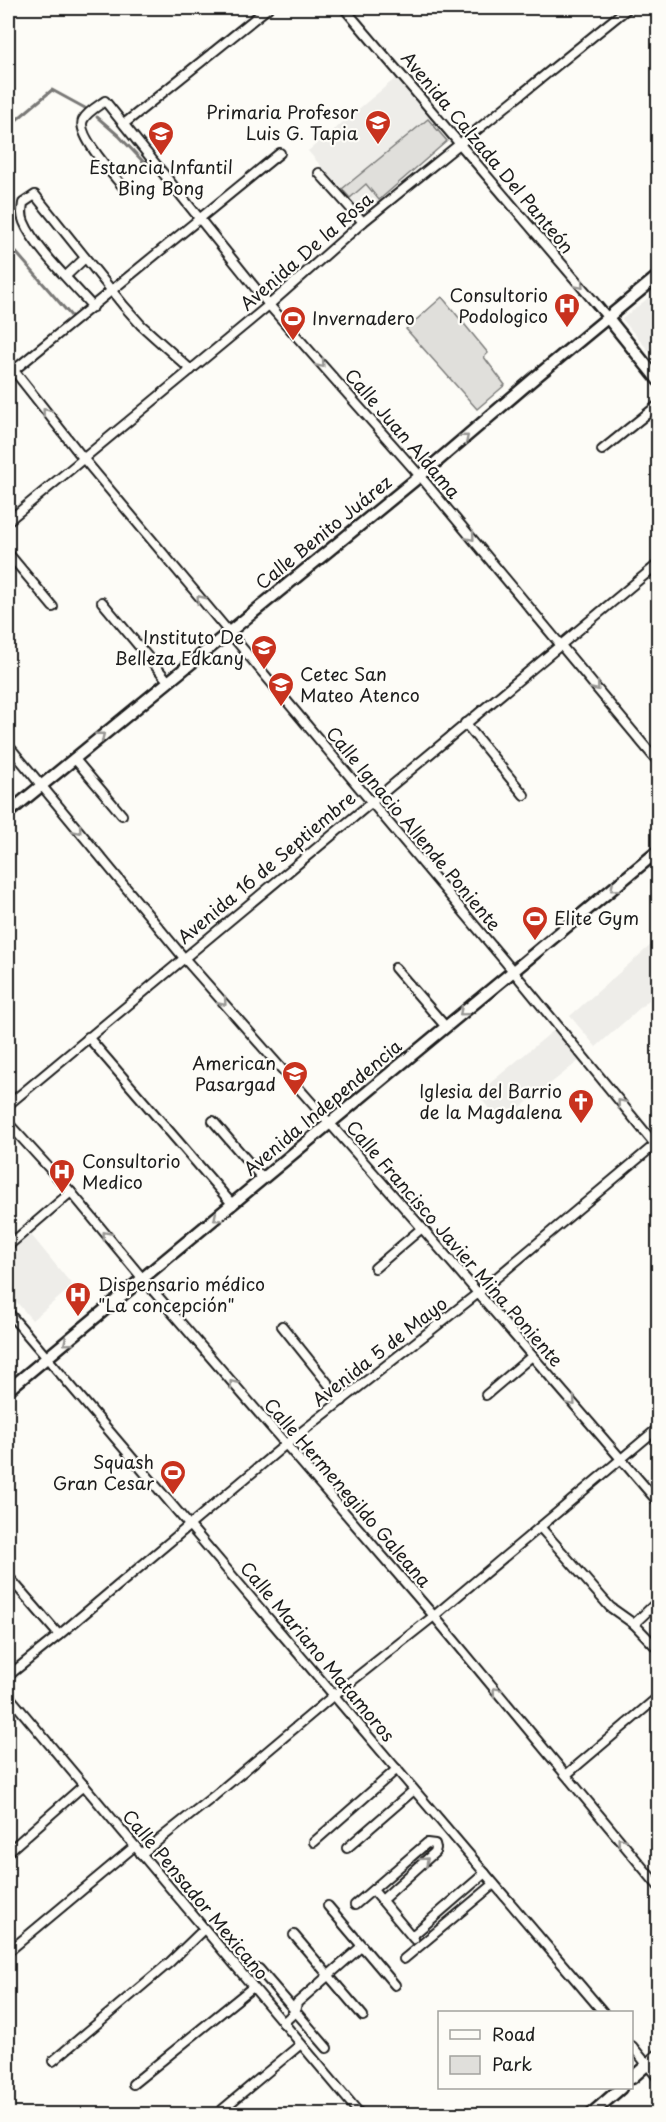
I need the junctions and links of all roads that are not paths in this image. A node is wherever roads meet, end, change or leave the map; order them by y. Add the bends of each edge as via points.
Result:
1 (268, 8) edge
2 (344, 8) edge
3 (628, 8) edge
4 (125, 123) junction
5 (461, 144) junction
6 (280, 153) dead end
7 (319, 173) dead end
8 (124, 188) dead end
9 (200, 218) junction
10 (363, 222) junction
11 (86, 258) junction
12 (66, 276) junction
13 (658, 276) edge
14 (112, 291) junction
15 (269, 304) junction
16 (93, 307) junction
17 (608, 318) junction
18 (8, 363) edge
19 (191, 370) junction
20 (13, 371) junction
21 (658, 380) edge
22 (658, 405) edge
23 (602, 450) dead end
24 (83, 458) junction
25 (420, 476) junction
26 (8, 521) edge
27 (8, 553) edge
28 (658, 564) edge
29 (102, 602) dead end
30 (53, 607) dead end
31 (228, 632) junction
32 (561, 644) junction
33 (168, 681) junction
34 (465, 723) junction
35 (8, 745) edge
36 (74, 758) junction
37 (658, 762) edge
38 (41, 785) junction
39 (525, 795) dead end
40 (370, 802) junction
41 (8, 813) edge
42 (122, 815) dead end
43 (658, 850) edge
44 (184, 958) junction
45 (395, 968) dead end
46 (513, 971) junction
47 (446, 1027) junction
48 (88, 1037) junction
49 (8, 1105) edge
50 (213, 1121) dead end
51 (8, 1123) edge
52 (329, 1123) junction
53 (657, 1145) edge
54 (263, 1179) junction
55 (71, 1192) junction
56 (233, 1204) junction
57 (422, 1228) junction
58 (8, 1246) edge
59 (375, 1268) dead end
60 (143, 1280) junction
61 (477, 1294) junction
62 (8, 1312) edge
63 (282, 1326) dead end
64 (532, 1356) junction
65 (48, 1358) junction
66 (8, 1390) edge
67 (486, 1395) dead end
68 (342, 1401) junction
69 (658, 1428) edge
70 (285, 1445) junction
71 (621, 1458) junction
72 (658, 1502) edge
73 (189, 1525) junction
74 (540, 1527) junction
75 (8, 1576) edge
76 (658, 1601) edge
77 (434, 1616) junction
78 (634, 1624) junction
79 (59, 1635) junction
80 (658, 1649) edge
81 (8, 1676) edge
82 (8, 1695) edge
83 (334, 1695) junction
84 (658, 1697) edge
85 (397, 1769) junction
86 (566, 1775) junction
87 (84, 1785) junction
88 (414, 1790) junction
89 (314, 1842) dead end
90 (135, 1846) junction
91 (346, 1848) dead end
92 (8, 1852) edge
93 (141, 1854) junction
94 (400, 1867) junction
95 (485, 1873) junction
96 (408, 1876) junction
97 (494, 1884) junction
98 (658, 1886) edge
99 (467, 1888) junction
100 (373, 1890) junction
101 (476, 1899) junction
102 (382, 1900) junction
103 (355, 1905) dead end
104 (328, 1906) dead end
105 (440, 1911) junction
106 (449, 1922) junction
107 (204, 1929) junction
108 (294, 1935) dead end
109 (412, 1936) junction
110 (362, 1946) junction
111 (420, 1946) junction
112 (8, 1952) edge
113 (404, 1959) dead end
114 (259, 1969) dead end
115 (328, 1976) junction
116 (395, 1985) dead end
117 (253, 1987) junction
118 (287, 2002) junction
119 (297, 2002) junction
120 (601, 2011) edge
121 (296, 2012) junction
122 (275, 2013) junction
123 (363, 2016) dead end
124 (283, 2023) junction
125 (301, 2044) junction
126 (633, 2047) edge
127 (327, 2049) dead end
128 (658, 2055) edge
129 (53, 2061) dead end
130 (647, 2064) junction
131 (633, 2077) edge
132 (658, 2078) edge
133 (133, 2084) dead end
134 (620, 2089) edge
135 (218, 2115) edge
136 (360, 2115) edge
137 (591, 2115) edge

1 - 4 street
2 - 5 street, Avenida Calzada Del Panteón
3 - 5 street, Avenida De la Rosa
4 - 8 street, Calle Juan Aldama via 105,101 82,122 88,140
4 - 9 street, Calle Juan Aldama
5 - 10 street, Avenida De la Rosa
5 -> 17 street, Avenida Calzada Del Panteón
6 - 9 street
7 - 10 street
9 - 14 street
9 - 15 street, Calle Juan Aldama
10 - 15 street, Avenida De la Rosa
11 - 12 street
11 - 12 street via 34,195 23,203 21,213 32,236
11 - 14 street
12 - 16 street
13 - 17 main road, Calle Benito Juárez
14 - 16 street
14 - 19 street via 141,325
15 - 19 street, Avenida De la Rosa
15 -> 25 street, Calle Juan Aldama
16 - 20 street
17 - 21 main road
25 -> 17 main road, Calle Benito Juárez
18 - 20 street, Calle Ignacio Allende Poniente
19 - 24 street, Avenida De la Rosa
24 -> 20 street, Calle Ignacio Allende Poniente
22 - 23 street
24 - 26 street, Avenida De la Rosa
31 -> 24 street, Calle Ignacio Allende Poniente
25 - 31 main road, Calle Benito Juárez
25 -> 32 street, Calle Juan Aldama
27 - 30 street
28 - 32 street, Avenida 16 de Septiembre
29 - 33 street
31 - 33 main road, Calle Benito Juárez
31 - 40 street, Calle Ignacio Allende Poniente
32 - 34 street, Avenida 16 de Septiembre
32 -> 37 street, Calle Juan Aldama
36 -> 33 main road, Calle Benito Juárez
34 - 39 street
34 - 40 street, Avenida 16 de Septiembre
35 - 38 street, Calle Francisco Javier Mina Poniente
36 - 38 main road, Calle Benito Juárez
36 - 42 street
38 - 41 main road, Calle Benito Juárez
38 -> 44 street, Calle Francisco Javier Mina Poniente
40 - 44 street, Avenida 16 de Septiembre
40 - 46 street, Calle Ignacio Allende Poniente
43 -> 46 main road, Avenida Independencia
44 - 48 street, Avenida 16 de Septiembre
44 -> 52 street, Calle Francisco Javier Mina Poniente
45 - 47 street
46 -> 47 main road, Avenida Independencia
53 -> 46 street, Calle Ignacio Allende Poniente
47 - 52 main road, Avenida Independencia
48 - 49 street, Avenida 16 de Septiembre
48 - 56 street
50 - 54 street
51 - 55 street, Calle Hermenegildo Galeana
52 - 54 main road, Avenida Independencia
52 - 57 street, Calle Francisco Javier Mina Poniente
53 - 61 street, Avenida 5 de Mayo
54 - 56 main road, Avenida Independencia
55 - 58 street
60 -> 55 street, Calle Hermenegildo Galeana
56 -> 60 main road, Avenida Independencia
57 - 59 street
57 - 61 street, Calle Francisco Javier Mina Poniente
60 -> 65 main road, Avenida Independencia
70 -> 60 street, Calle Hermenegildo Galeana
61 - 64 street, Calle Francisco Javier Mina Poniente
61 - 68 street, Avenida 5 de Mayo
62 - 65 street, Calle Mariano Matamoros
63 - 68 street
64 - 67 street
64 -> 71 street, Calle Francisco Javier Mina Poniente
65 - 66 main road, Avenida Independencia
65 - 73 street, Calle Mariano Matamoros
68 - 70 street, Avenida 5 de Mayo
69 - 71 street
70 - 73 street, Avenida 5 de Mayo
70 - 77 street, Calle Hermenegildo Galeana
71 - 72 street, Calle Francisco Javier Mina Poniente
71 - 74 street
73 - 79 street, Avenida 5 de Mayo
73 - 83 street, Calle Mariano Matamoros
74 - 77 street
74 - 78 street via 610,1606
75 - 79 street
76 - 78 street
77 - 83 street
86 -> 77 street, Calle Hermenegildo Galeana
78 - 80 street
79 - 81 street, Avenida 5 de Mayo
82 - 87 street, Calle Pensador Mexicano
83 - 85 street, Calle Mariano Matamoros
83 - 93 street
84 - 86 street
85 - 88 street, Calle Mariano Matamoros
85 - 89 street
98 -> 86 street, Calle Hermenegildo Galeana
87 - 90 street, Calle Pensador Mexicano
87 - 92 street
88 - 91 street
88 - 95 street, Calle Mariano Matamoros
90 - 93 street, Calle Pensador Mexicano
90 - 112 street
93 - 107 street, Calle Pensador Mexicano
94 - 96 street
96 -> 94 street via 435,1852 435,1844 427,1843
94 - 100 street
95 - 97 street, Calle Mariano Matamoros
95 - 99 street
96 - 102 street
97 - 101 street
97 - 120 street, Calle Mariano Matamoros
99 - 101 street
99 - 105 street
100 - 102 street
100 - 103 street
101 - 106 street
102 - 109 street
104 - 110 street
105 - 106 street
105 - 109 street
106 - 111 street
107 - 117 street, Calle Pensador Mexicano
107 - 129 street
108 - 115 street
109 - 111 street
110 - 115 street
110 - 116 street
111 - 113 street
114 - 118 street
115 - 119 street
115 - 123 street
117 - 122 street, Calle Pensador Mexicano
117 - 133 street
118 - 119 street
118 - 121 street
118 - 122 street
119 - 121 street
121 - 124 street
121 - 127 street
122 - 124 street, Calle Pensador Mexicano
124 - 125 street, Calle Pensador Mexicano
125 - 135 street
125 - 136 street, Calle Pensador Mexicano
126 - 130 street
128 - 130 main road
130 - 131 main road
130 - 132 street
134 - 137 main road

